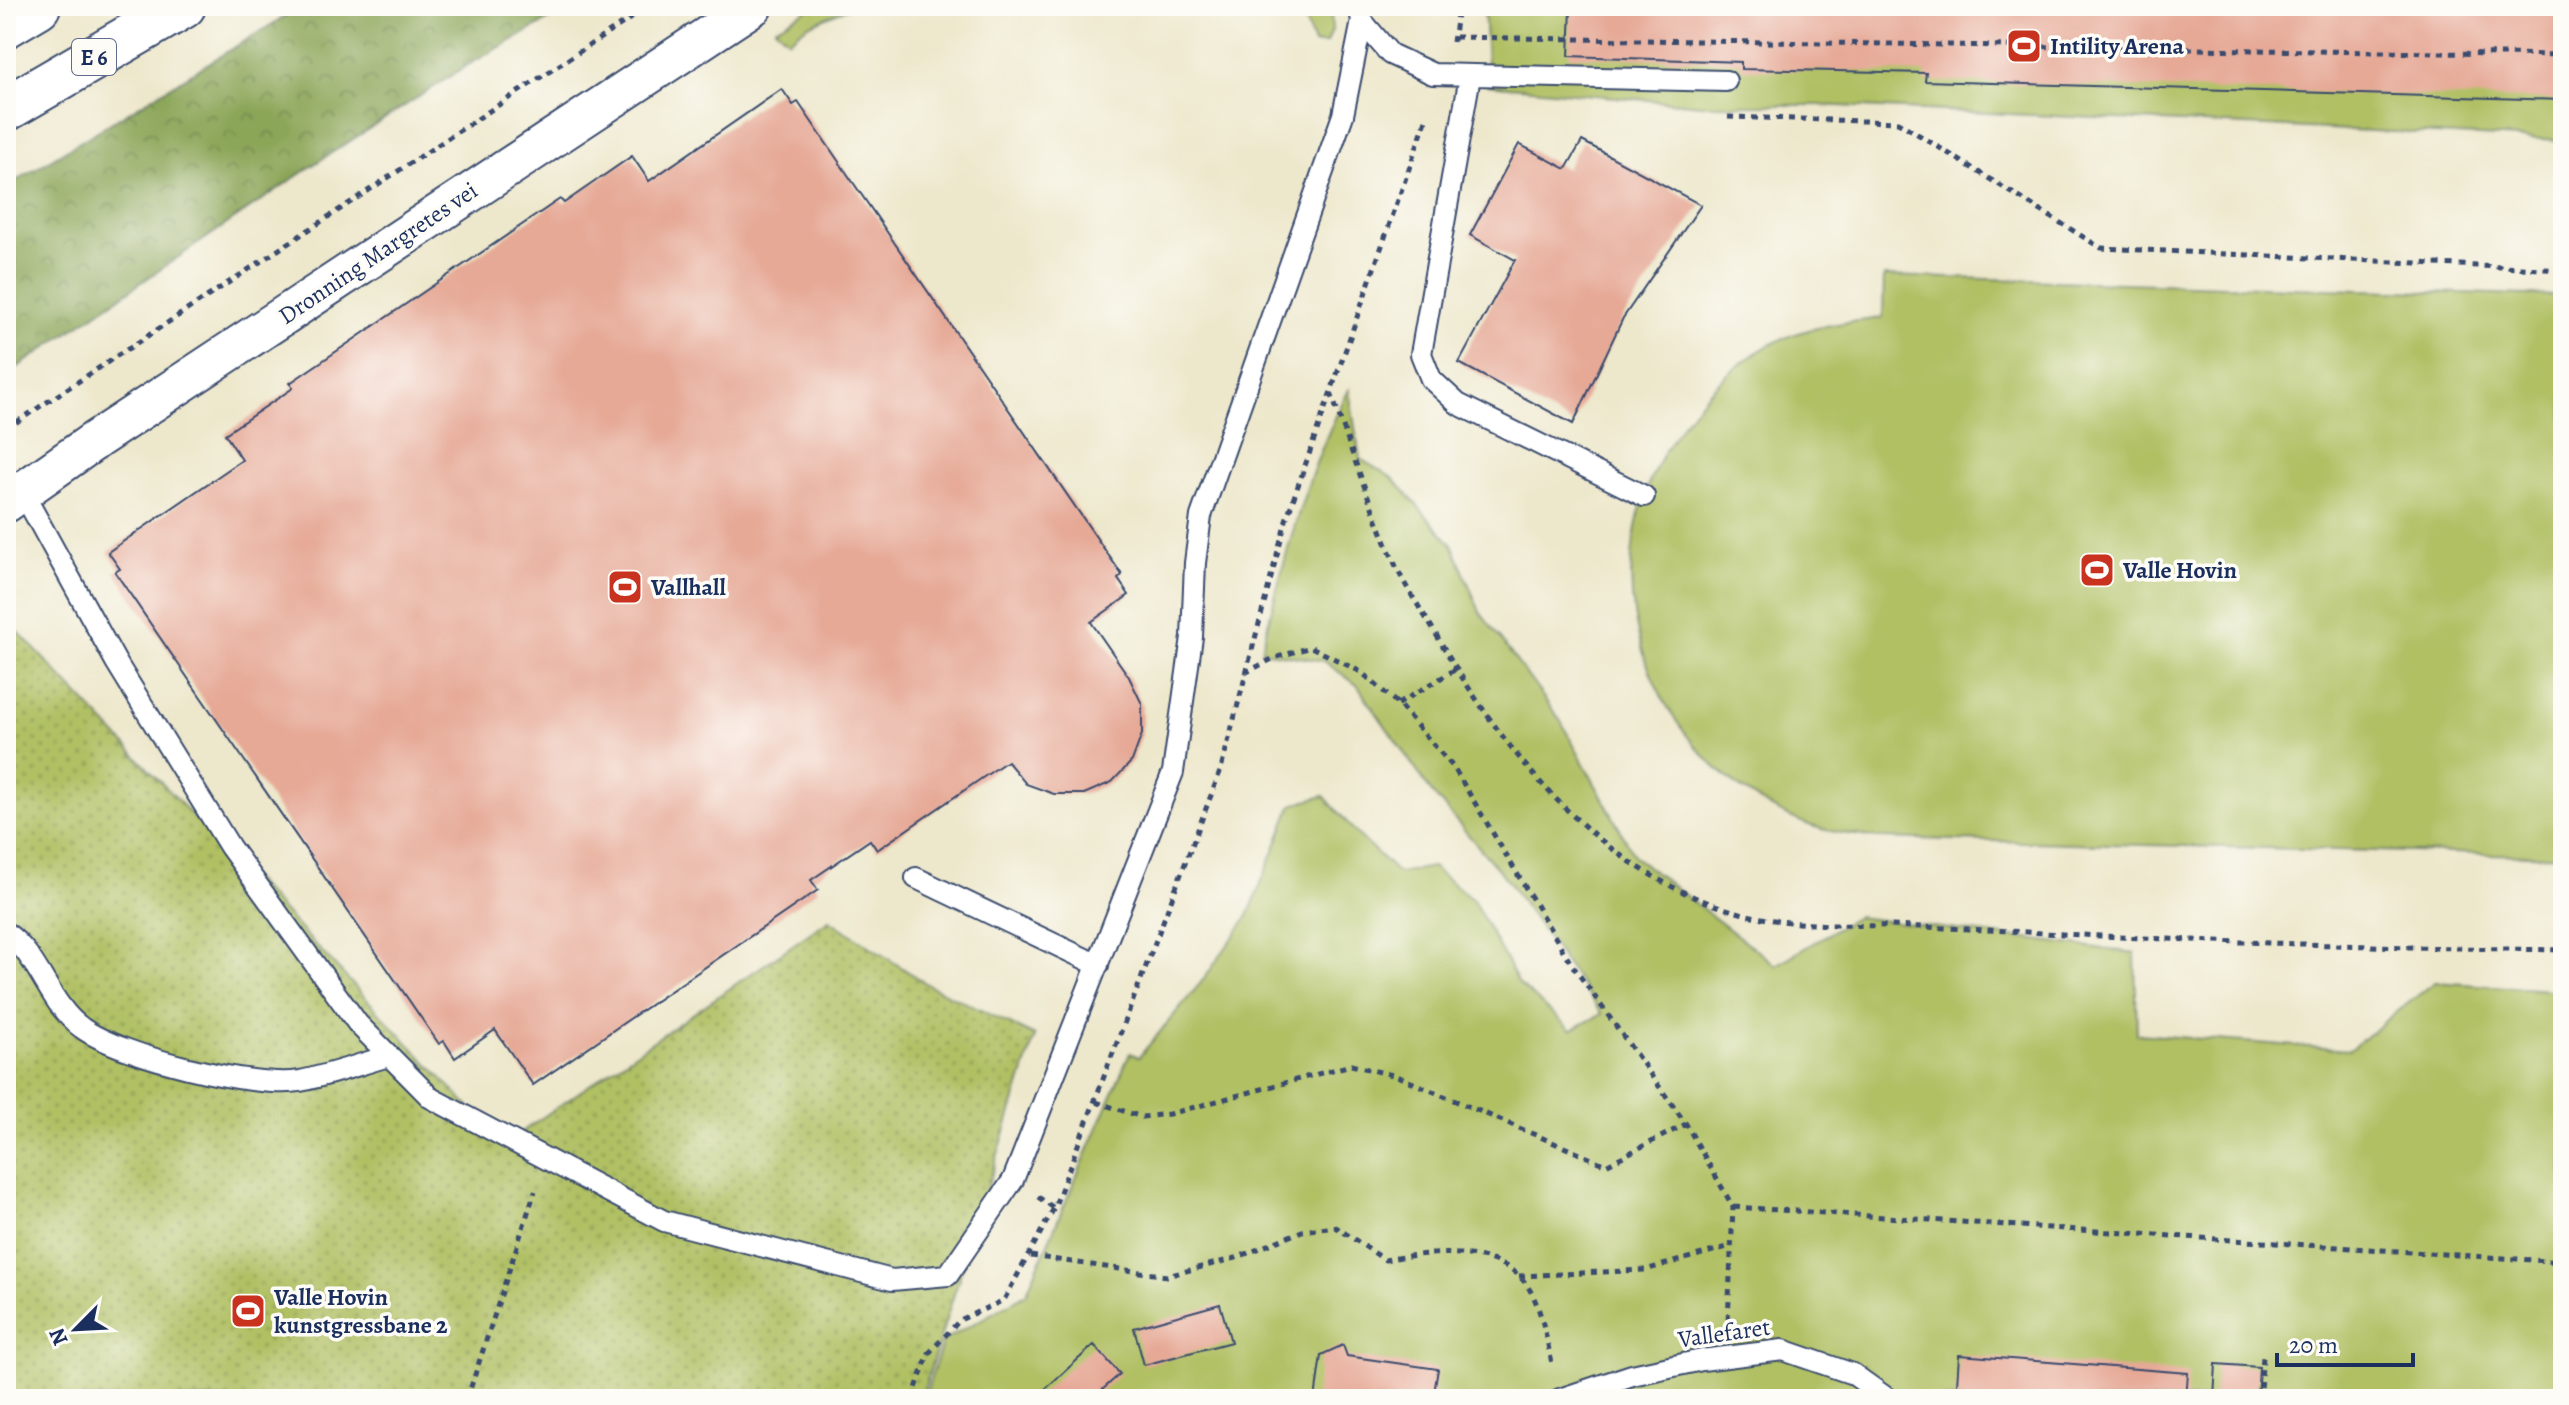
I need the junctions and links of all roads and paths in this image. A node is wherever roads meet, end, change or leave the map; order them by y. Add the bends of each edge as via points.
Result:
1 (38, 6) edge
2 (183, 6) edge
3 (649, 6) edge
4 (753, 6) edge
5 (1458, 6) edge
6 (1361, 14) edge
7 (6, 25) edge
8 (1455, 37) junction
9 (2563, 55) edge
10 (1441, 75) junction
11 (1470, 76) junction
12 (1726, 81) dead end
13 (6, 109) edge
14 (1714, 116) dead end
15 (2563, 270) edge
16 (6, 429) edge
17 (1644, 496) dead end
18 (14, 497) edge
19 (1456, 669) junction
20 (1244, 674) dead end
21 (1398, 704) junction
22 (916, 878) dead end
23 (6, 933) edge
24 (2563, 950) edge
25 (1098, 965) junction
26 (389, 1056) junction
27 (1096, 1102) dead end
28 (1686, 1124) junction
29 (547, 1161) junction
30 (1733, 1207) junction
31 (1054, 1208) dead end
32 (1731, 1246) junction
33 (1031, 1256) junction
34 (2563, 1262) edge
35 (1519, 1276) junction
36 (1727, 1356) junction
37 (2263, 1357) dead end
38 (467, 1399) edge
39 (912, 1399) edge
40 (1561, 1399) edge
41 (1888, 1399) edge
42 (2259, 1399) edge

1 - 7 highway
2 - 13 highway, E 6
3 - 16 path
4 - 18 street, Dronning Margretes vei
5 - 8 path
6 - 10 lane via 1390,54
6 - 25 lane via 1343,115 1201,516 1192,637 1173,772
8 - 9 path
8 - 10 path
10 - 11 lane
10 - 19 path via 1330,392 1397,567
11 - 12 lane
11 - 17 lane via 1421,354 1431,379 1458,404
14 - 15 path via 1898,122 2101,248
18 - 26 lane via 230,847 358,1024
19 - 21 path
19 - 24 path via 1549,795 1594,835 1697,898 1742,913 1791,923 2238,945
20 - 21 path via 1311,647 1361,672
21 - 28 path via 1454,768 1570,962
22 - 25 lane
23 - 26 lane via 17,940 81,1028 149,1059 226,1075 298,1081
25 - 29 lane via 1013,1180 948,1275 892,1280 664,1221
26 - 29 lane via 431,1098
27 - 28 path via 1142,1117 1169,1114 1351,1065 1397,1076 1606,1165
28 - 30 path
29 - 38 path
30 - 32 path
30 - 34 path
31 - 33 path
32 - 35 path via 1645,1270
32 - 36 path
33 - 35 path via 1167,1276 1236,1258 1302,1231 1336,1227 1385,1260 1422,1253 1467,1257 1495,1261
33 - 39 path via 1004,1300 960,1320 929,1353
35 - 40 path via 1539,1313
36 - 40 lane, Vallefaret via 1632,1375
36 - 41 lane, Vallefaret via 1783,1350 1853,1374
37 - 42 path

